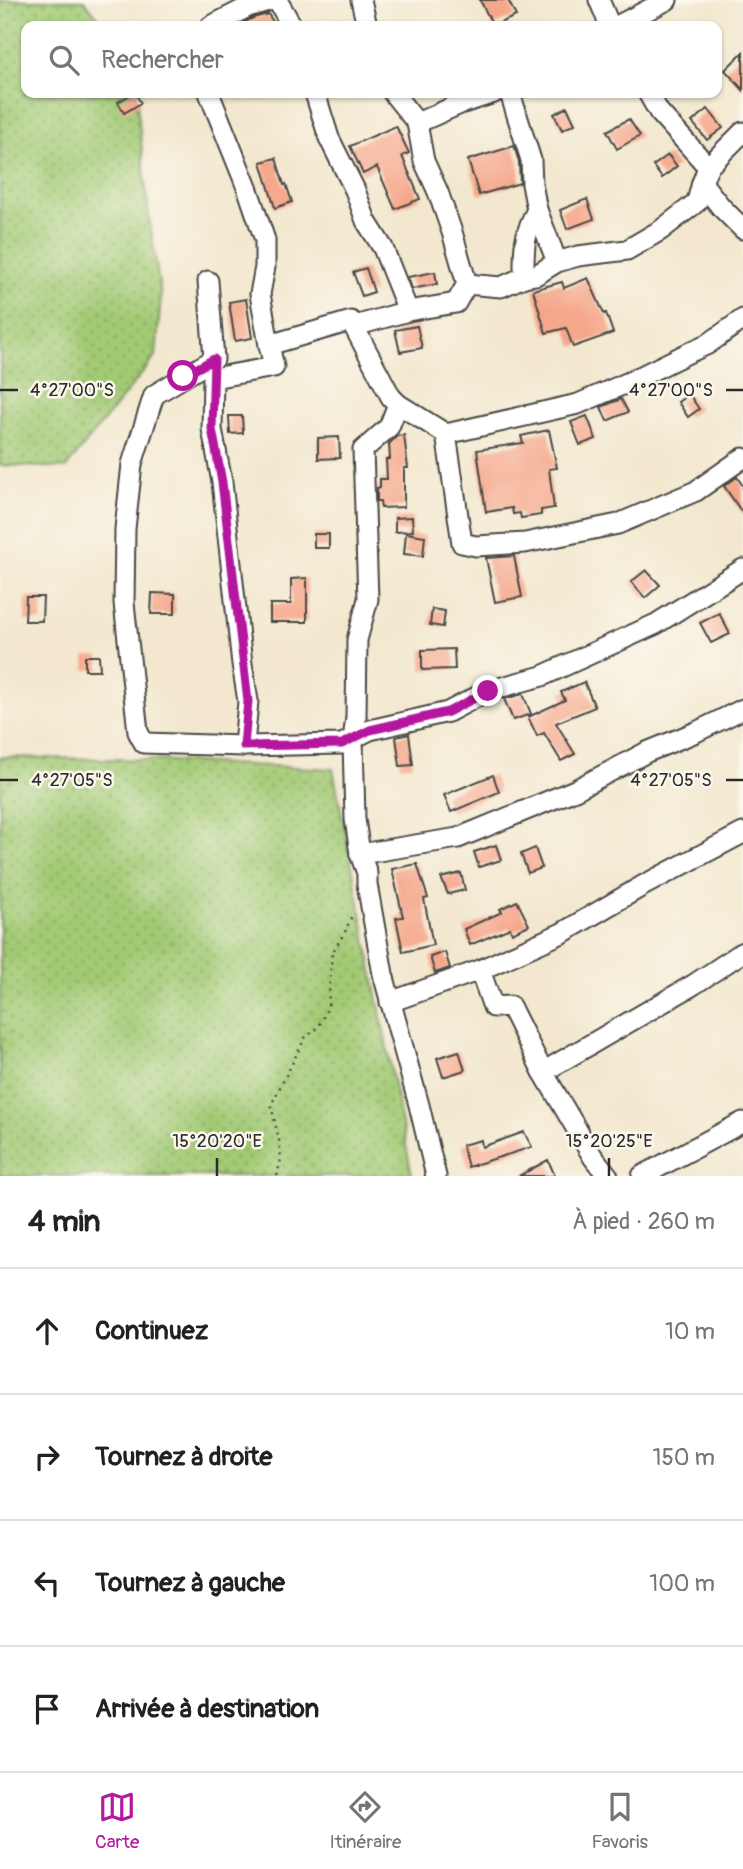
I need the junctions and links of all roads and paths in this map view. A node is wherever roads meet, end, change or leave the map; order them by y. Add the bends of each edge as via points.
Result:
1 (272, 0) edge
2 (277, 0) edge
3 (361, 0) edge
4 (599, 0) edge
5 (667, 0) edge
6 (221, 21) edge
7 (289, 21) edge
8 (366, 21) edge
9 (608, 21) edge
10 (627, 21) edge
11 (211, 98) edge
12 (316, 98) edge
13 (397, 98) edge
14 (479, 98) edge
15 (512, 98) edge
16 (651, 98) edge
17 (417, 123) junction
18 (743, 132) edge
19 (705, 175) junction
20 (537, 210) junction
21 (743, 229) edge
22 (557, 262) junction
23 (524, 277) junction
24 (208, 281) dead end
25 (467, 284) junction
26 (408, 311) junction
27 (743, 319) edge
28 (355, 327) junction
29 (268, 345) junction
30 (214, 368) junction
31 (398, 404) junction
32 (446, 433) junction
33 (743, 458) edge
34 (743, 569) edge
35 (743, 709) edge
36 (353, 740) junction
37 (244, 746) junction
38 (743, 833) edge
39 (360, 854) junction
40 (354, 906) dead end
41 (743, 952) edge
42 (480, 970) junction
43 (390, 1002) junction
44 (543, 1072) junction
45 (743, 1122) edge
46 (277, 1176) edge
47 (436, 1176) edge
48 (608, 1176) edge
49 (642, 1176) edge

1 - 6 street
2 - 7 street
3 - 8 street
4 - 9 street
5 - 10 street
11 - 29 street via 265,240 260,295
12 - 26 street via 329,138
13 - 17 street
14 - 17 street
15 - 20 street via 531,160
16 - 19 street
17 - 25 street via 424,161
18 - 19 street
19 - 21 street via 721,207
19 - 22 street via 697,202 627,250
20 - 22 street
20 - 23 street via 528,225
22 - 23 street
23 - 25 street via 501,287
24 - 30 street
25 - 26 street via 456,303
26 - 28 street
27 - 32 street via 708,344 578,404
28 - 29 street via 351,321
28 - 31 street
29 - 30 street via 274,367
30 - 37 street via 212,429 248,701
30 - 37 street via 154,395 132,464 124,603 138,732 144,743
31 - 32 street
31 - 36 street via 390,427 363,450 368,599 357,640
32 - 33 street via 462,542 476,546 525,543 618,524 696,491
34 - 36 street via 656,624 542,676 488,691 448,712 370,730
35 - 39 street via 575,790 458,838
36 - 37 street
36 - 39 street
38 - 42 street via 562,933
39 - 43 street via 368,873
40 - 46 path via 332,953 328,1007 318,1028 305,1038 271,1105 281,1159
41 - 44 street
42 - 43 street
42 - 44 street via 493,1007 510,1006
43 - 47 street
44 - 48 street
45 - 49 street

